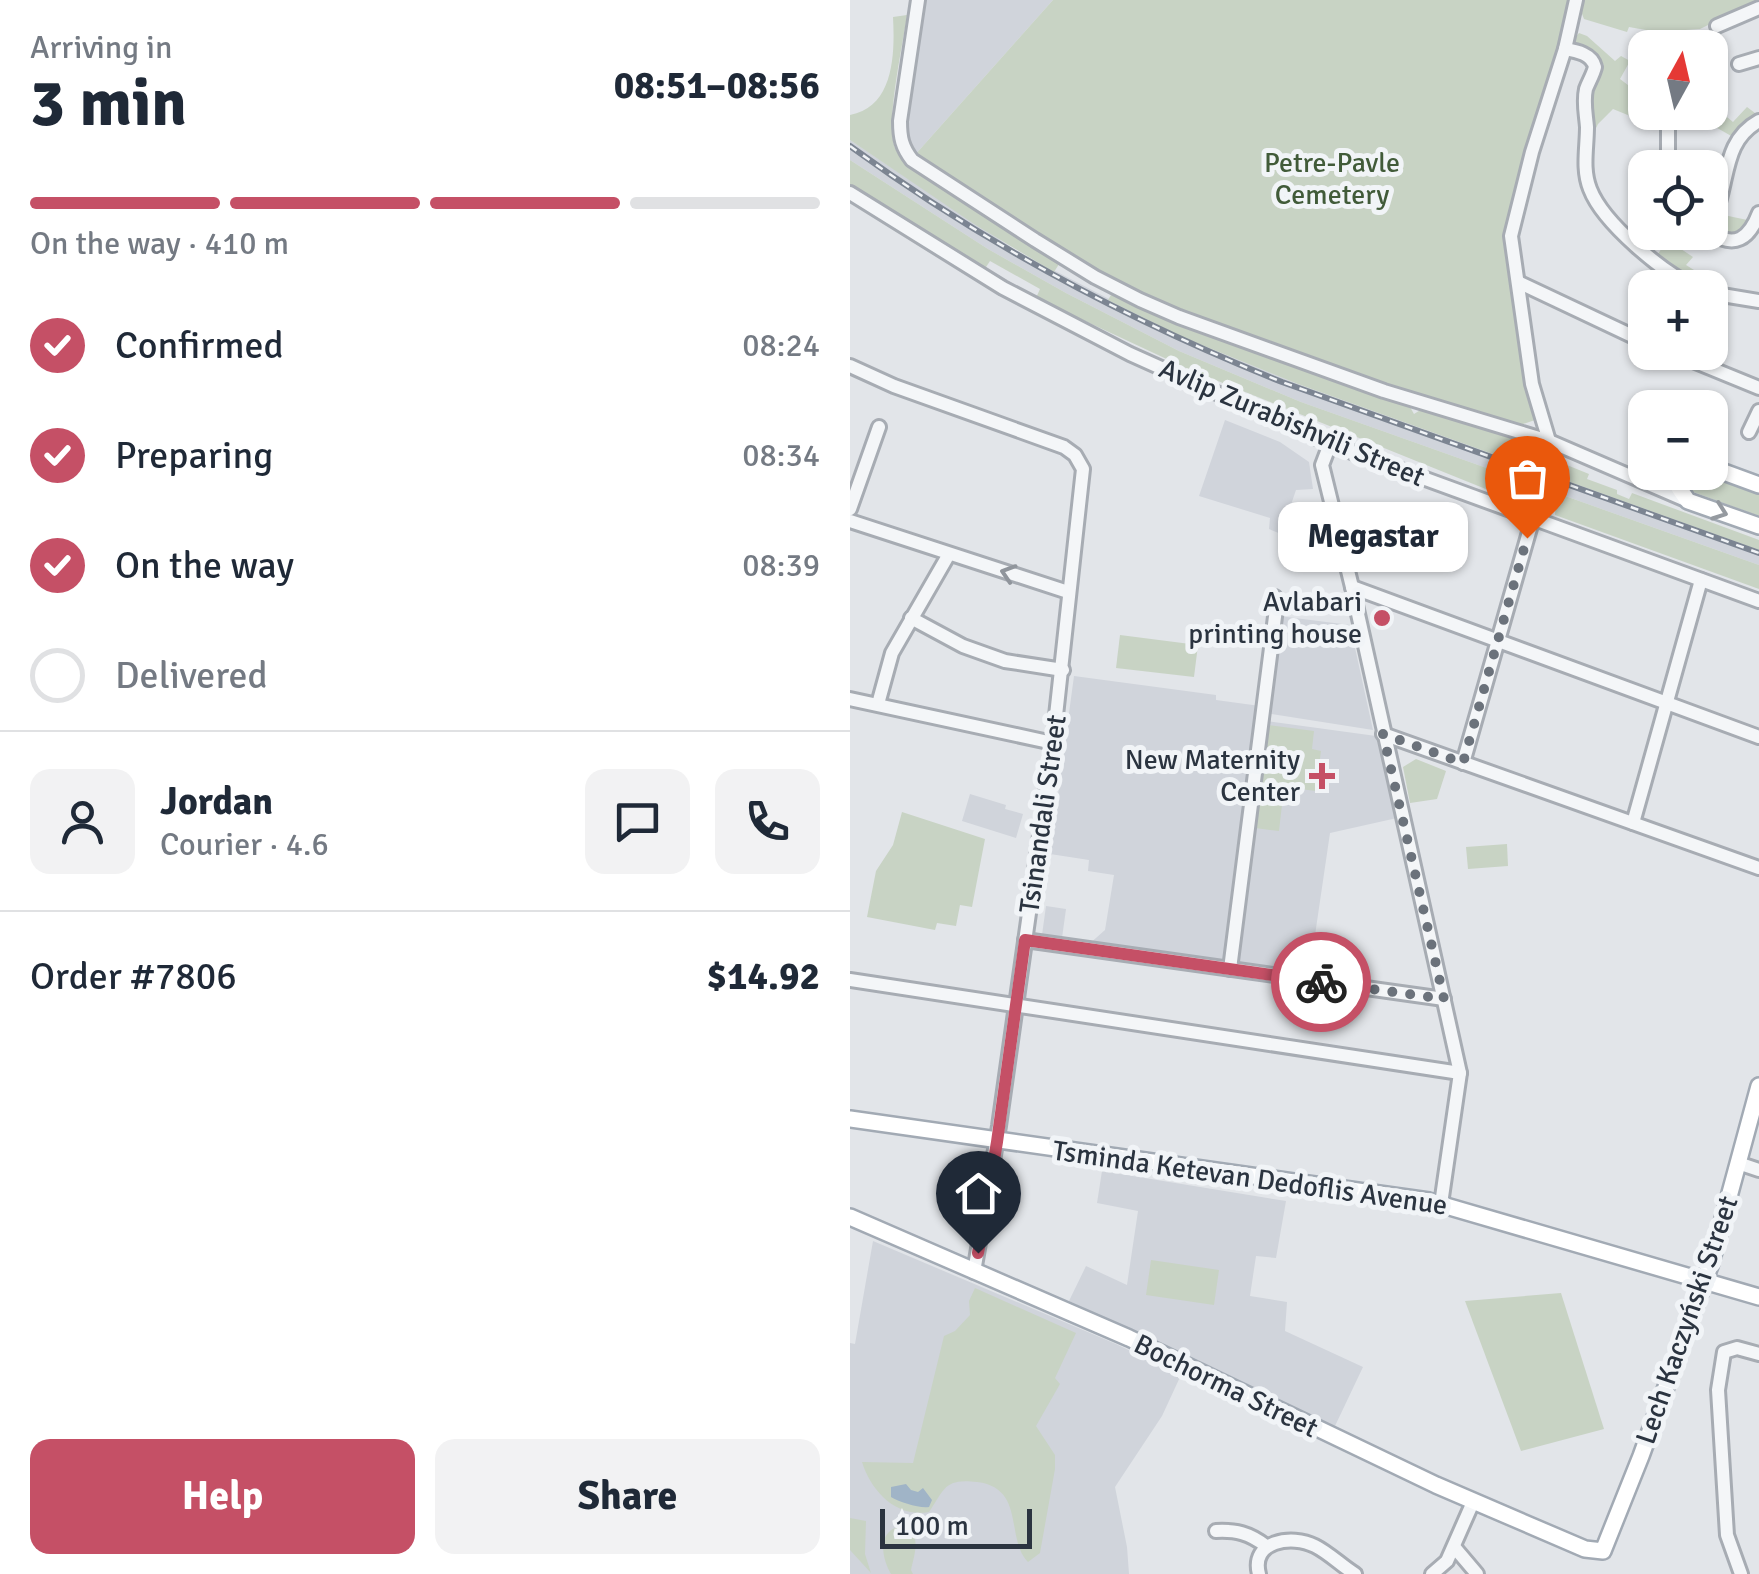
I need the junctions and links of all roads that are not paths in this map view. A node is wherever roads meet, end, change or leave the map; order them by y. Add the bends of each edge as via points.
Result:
1 (918, 0) edge
2 (1576, 0) edge
3 (1759, 8) edge
4 (1718, 26) dead end
5 (1566, 49) junction
6 (1759, 58) edge
7 (1738, 64) dead end
8 (1759, 120) edge
9 (1728, 170) edge
10 (850, 193) edge
11 (1759, 213) edge
12 (1728, 240) edge
13 (1666, 270) edge
14 (1518, 282) junction
15 (1728, 296) edge
16 (1759, 301) edge
17 (1628, 334) edge
18 (850, 366) edge
19 (1715, 370) edge
20 (1759, 388) edge
21 (1759, 410) edge
22 (879, 427) dead end
23 (1749, 432) dead end
24 (1549, 441) junction
25 (1330, 444) junction
26 (1628, 473) edge
27 (1728, 474) edge
28 (1759, 485) edge
29 (1660, 490) edge
30 (1681, 490) edge
31 (1688, 501) junction
32 (850, 509) edge
33 (1533, 518) junction
34 (850, 521) edge
35 (1759, 526) edge
36 (949, 554) junction
37 (1701, 580) junction
38 (1352, 588) junction
39 (1068, 592) junction
40 (1276, 598) dead end
41 (1759, 601) edge
42 (911, 618) junction
43 (1498, 641) junction
44 (1063, 670) junction
45 (850, 699) edge
46 (1667, 703) junction
47 (878, 704) junction
48 (1383, 734) junction
49 (1759, 737) edge
50 (1053, 743) junction
51 (1463, 763) junction
52 (1633, 823) junction
53 (1759, 868) edge
54 (1025, 940) junction
55 (1230, 969) junction
56 (850, 980) edge
57 (1444, 999) junction
58 (1016, 1006) junction
59 (1460, 1073) junction
60 (1759, 1086) edge
61 (850, 1119) edge
62 (997, 1142) junction
63 (1738, 1163) junction
64 (1759, 1170) edge
65 (1440, 1204) junction
66 (850, 1217) edge
67 (974, 1272) junction
68 (1704, 1282) junction
69 (1759, 1298) edge
70 (1759, 1354) edge
71 (1473, 1502) junction
72 (1216, 1532) dead end
73 (1266, 1546) junction
74 (1454, 1548) junction
75 (1604, 1551) joint
76 (1259, 1574) edge
77 (1356, 1574) edge
78 (1432, 1574) edge
79 (1477, 1574) edge
80 (1740, 1574) edge

1 - 24 street via 900,121 912,160 1140,300 1384,391
2 - 5 street
3 - 4 street
5 - 13 street via 1595,67 1584,103 1590,190 1616,226
5 - 14 street via 1512,226
6 - 7 street
8 - 9 street via 1734,144
10 - 25 street, Avlip Zurabishvili Street via 1017,296
11 - 12 street via 1743,238
14 - 17 street
14 - 24 street via 1532,384
15 - 16 street
18 - 39 street, Tsinandali Street via 1040,437 1082,462
19 - 20 street
21 - 23 street
22 - 32 street
24 - 26 street
25 - 33 street, Avlip Zurabishvili Street
25 - 38 street via 1322,465
27 - 28 main road
29 - 31 street
30 - 31 main road
31 -> 35 main road
33 - 37 street, Avlip Zurabishvili Street
33 - 43 street
34 - 36 street
39 -> 36 street
36 - 42 street
37 - 41 street, Avlip Zurabishvili Street
37 - 46 street
38 - 43 street
38 - 48 street
39 - 44 street, Tsinandali Street
40 - 55 street
42 - 44 street via 1004,662
42 - 47 street via 892,653
43 - 46 street
43 - 51 street
44 - 50 street, Tsinandali Street
45 - 47 street
46 - 49 street
46 - 52 street
47 - 50 street
48 - 51 street
48 - 57 street
50 - 54 street, Tsinandali Street
51 - 52 street
52 - 53 street
54 - 55 street
54 - 58 street, Tsinandali Street
55 - 57 street
56 - 58 street
57 - 59 street
58 - 59 street
58 - 62 street, Tsinandali Street
59 - 65 street
60 - 63 main road, Lech Kaczyński Street
61 - 62 main road, Tsminda Ketevan Dedoflis Avenue
62 - 65 main road, Tsminda Ketevan Dedoflis Avenue
62 - 67 street, Tsinandali Street
63 - 64 street
63 - 68 main road, Lech Kaczyński Street
65 - 68 main road, Tsminda Ketevan Dedoflis Avenue
66 - 67 main road, Bochorma Street
67 - 71 main road, Bochorma Street
68 - 69 main road, Tsminda Ketevan Dedoflis Avenue
68 - 75 main road, Lech Kaczyński Street
70 - 80 street via 1724,1352 1718,1390 1727,1535
71 - 74 street
71 - 75 main road, Bochorma Street
72 - 73 street via 1235,1530
73 - 76 street via 1258,1555
73 - 77 street via 1286,1540 1313,1544
74 - 78 street
74 - 79 street

